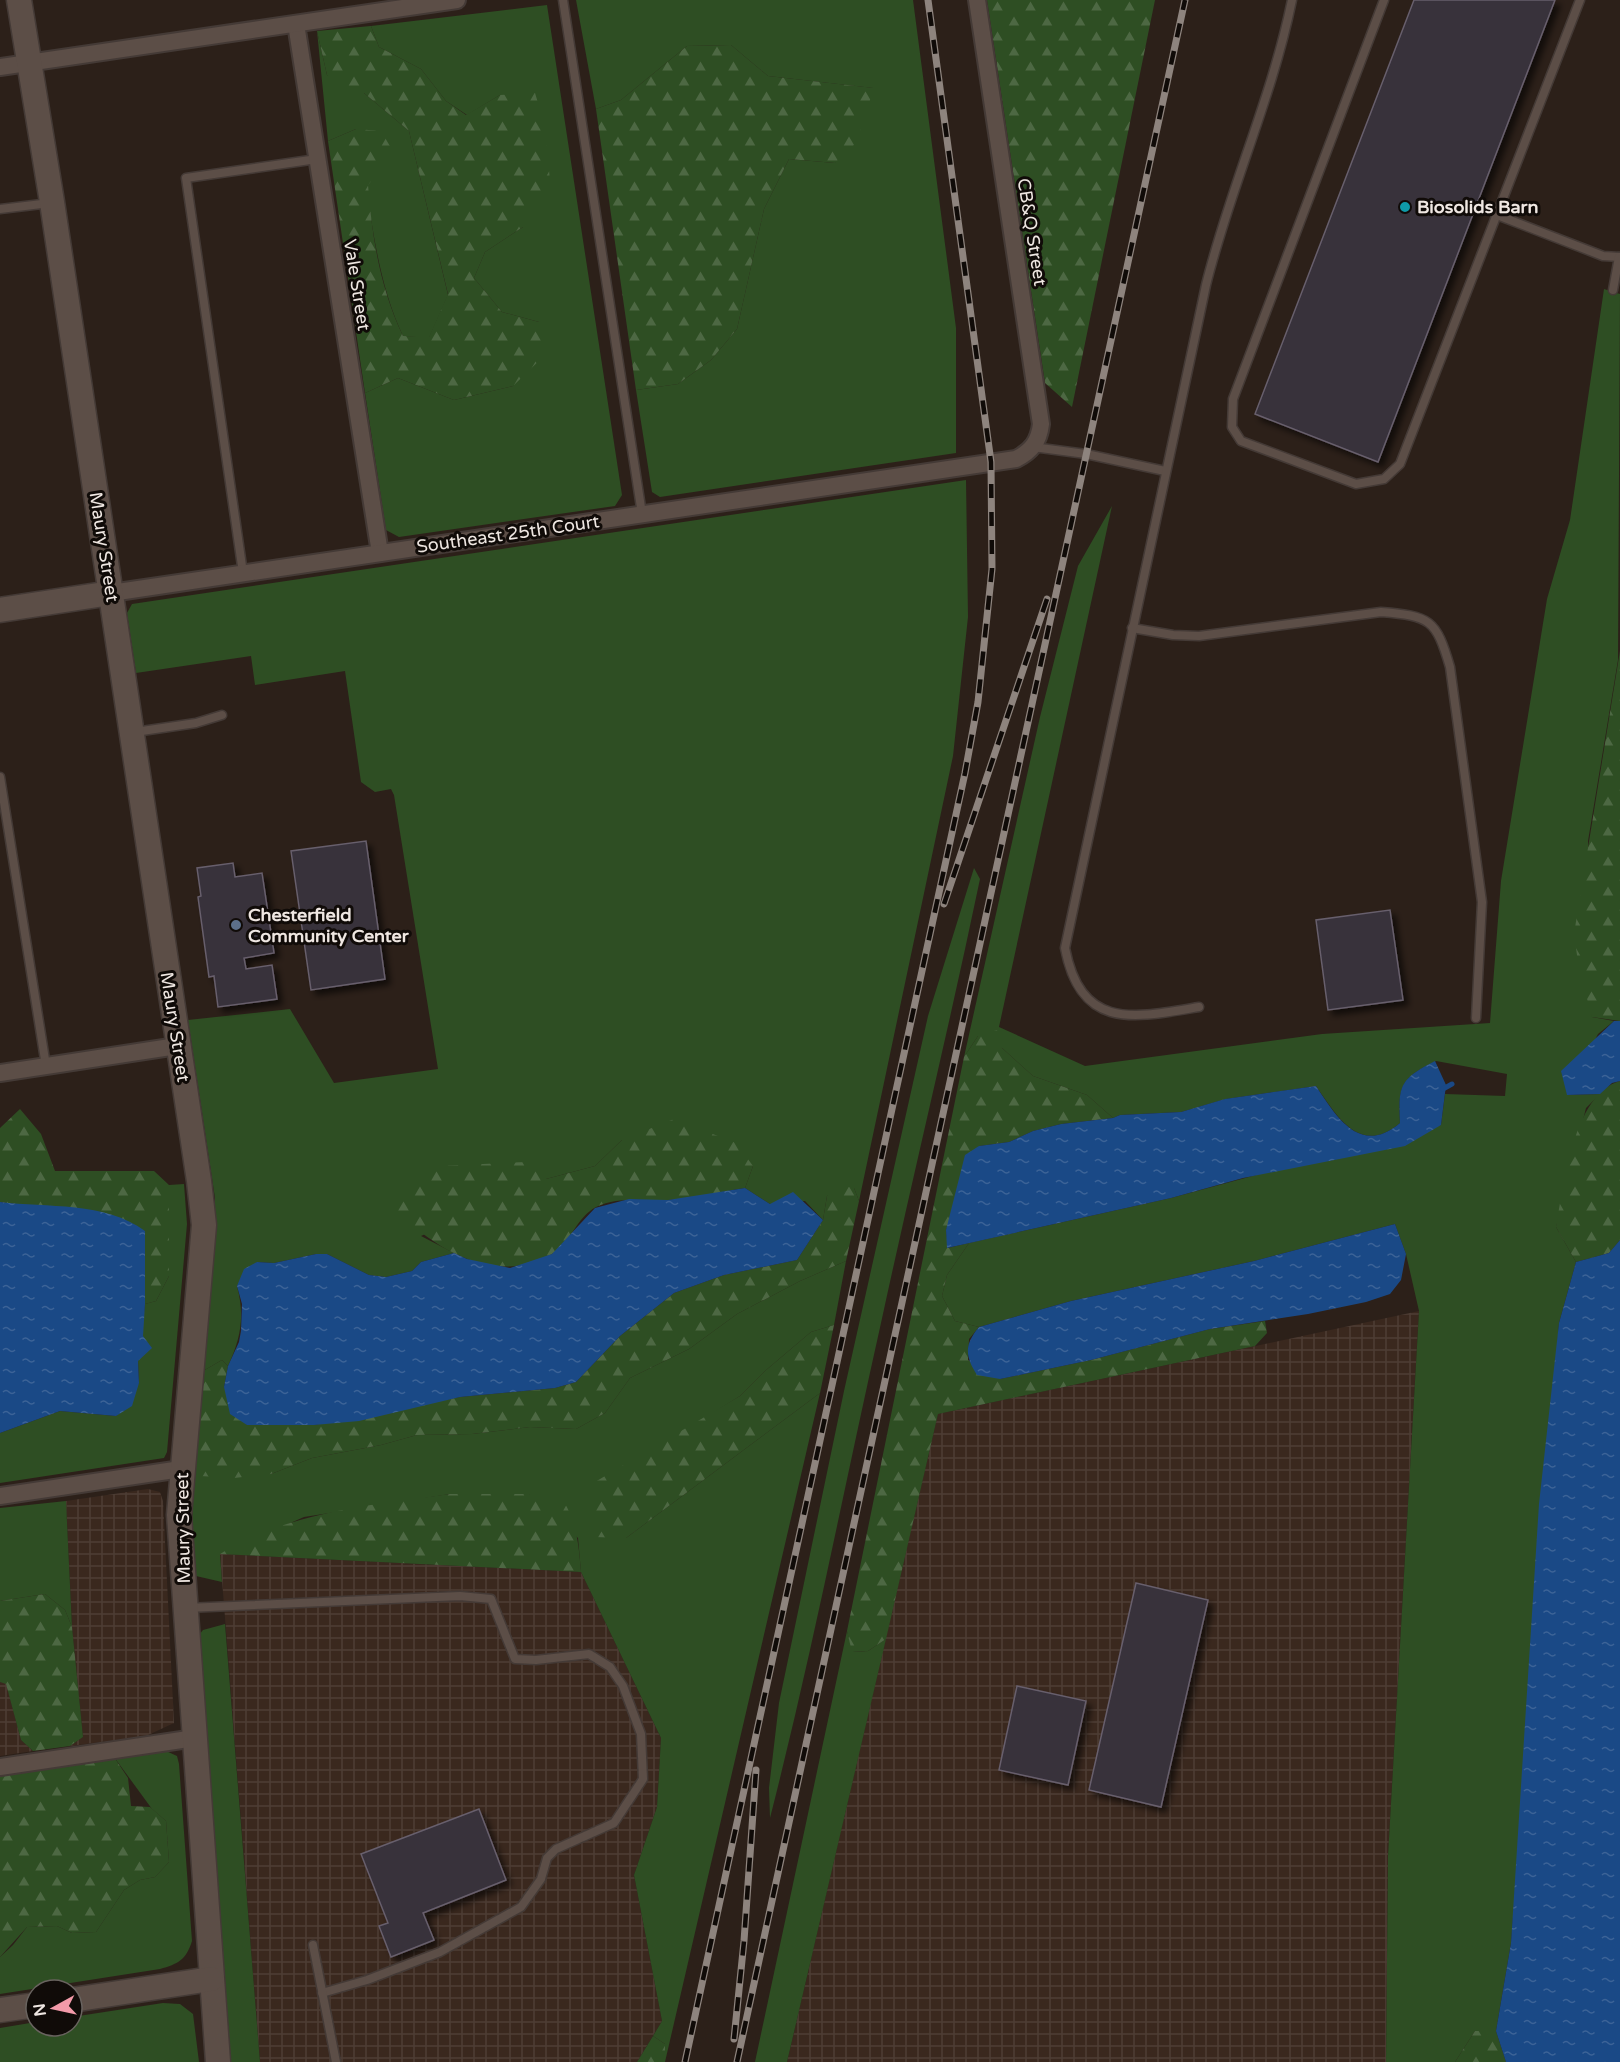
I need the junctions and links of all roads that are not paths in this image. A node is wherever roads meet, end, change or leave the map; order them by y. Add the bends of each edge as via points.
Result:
1 (19, 0) edge
2 (457, 0) edge
3 (563, 0) edge
4 (977, 0) edge
5 (1293, 0) edge
6 (1384, 0) edge
7 (1580, 0) edge
8 (296, 24) junction
9 (28, 63) junction
10 (0, 67) edge
11 (317, 159) junction
12 (52, 202) junction
13 (0, 209) edge
14 (1497, 215) junction
15 (1619, 257) edge
16 (1613, 290) dead end
17 (1033, 447) junction
18 (1166, 471) junction
19 (642, 514) junction
20 (381, 553) junction
21 (243, 573) junction
22 (111, 593) junction
23 (0, 610) edge
24 (1132, 628) junction
25 (222, 715) dead end
26 (132, 733) junction
27 (0, 777) edge
28 (1199, 1007) dead end
29 (1476, 1018) dead end
30 (177, 1046) junction
31 (46, 1066) junction
32 (0, 1073) edge
33 (181, 1469) junction
34 (0, 1496) edge
35 (186, 1608) junction
36 (195, 1738) junction
37 (0, 1767) edge
38 (313, 1946) dead end
39 (211, 1979) junction
40 (322, 1993) junction
41 (84, 1998) edge
42 (24, 2007) edge
43 (0, 2010) edge
44 (218, 2062) edge
45 (336, 2062) edge

1 - 9 main road, Maury Street
2 - 8 street
3 - 19 lane
4 - 17 street, CB&Q Street via 1041,424
5 - 18 lane via 1280,59 1219,230
6 - 14 lane via 1233,399 1232,428 1241,441 1356,484 1384,479 1400,464
7 - 14 lane
8 - 9 street
8 - 11 street, Vale Street
9 - 10 street
9 - 12 main road, Maury Street
11 - 20 street, Vale Street
11 - 21 lane via 186,178
12 - 13 lane
12 - 22 main road, Maury Street
14 - 15 lane via 1603,256
15 - 16 lane
17 - 18 lane
17 - 19 street, Southeast 25th Court via 1016,459
18 - 24 lane
19 - 20 street, Southeast 25th Court
20 - 21 street, Southeast 25th Court
21 - 22 street, Southeast 25th Court
22 - 23 main road, Southeast 25th Court
22 - 26 main road, Maury Street
24 - 28 lane via 1065,948 1069,972 1079,989 1096,1005 1118,1016 1141,1017
24 - 29 lane via 1199,636 1380,612 1427,620 1441,638 1450,667 1482,902
25 - 26 lane
26 - 30 main road, Maury Street
27 - 31 lane
30 - 31 street
30 - 33 main road, Maury Street via 204,1226
31 - 32 street
33 - 34 street
33 - 35 main road, Maury Street via 179,1515
35 - 36 main road, Maury Street
35 - 40 lane via 460,1596 491,1599 515,1659 589,1654 610,1667 623,1686 641,1734 643,1779 614,1823 556,1849 521,1906 440,1952
36 - 37 street
36 - 39 main road, Maury Street
38 - 40 lane
39 - 41 main road
39 - 44 main road, Maury Street
40 - 45 lane
42 - 43 main road

